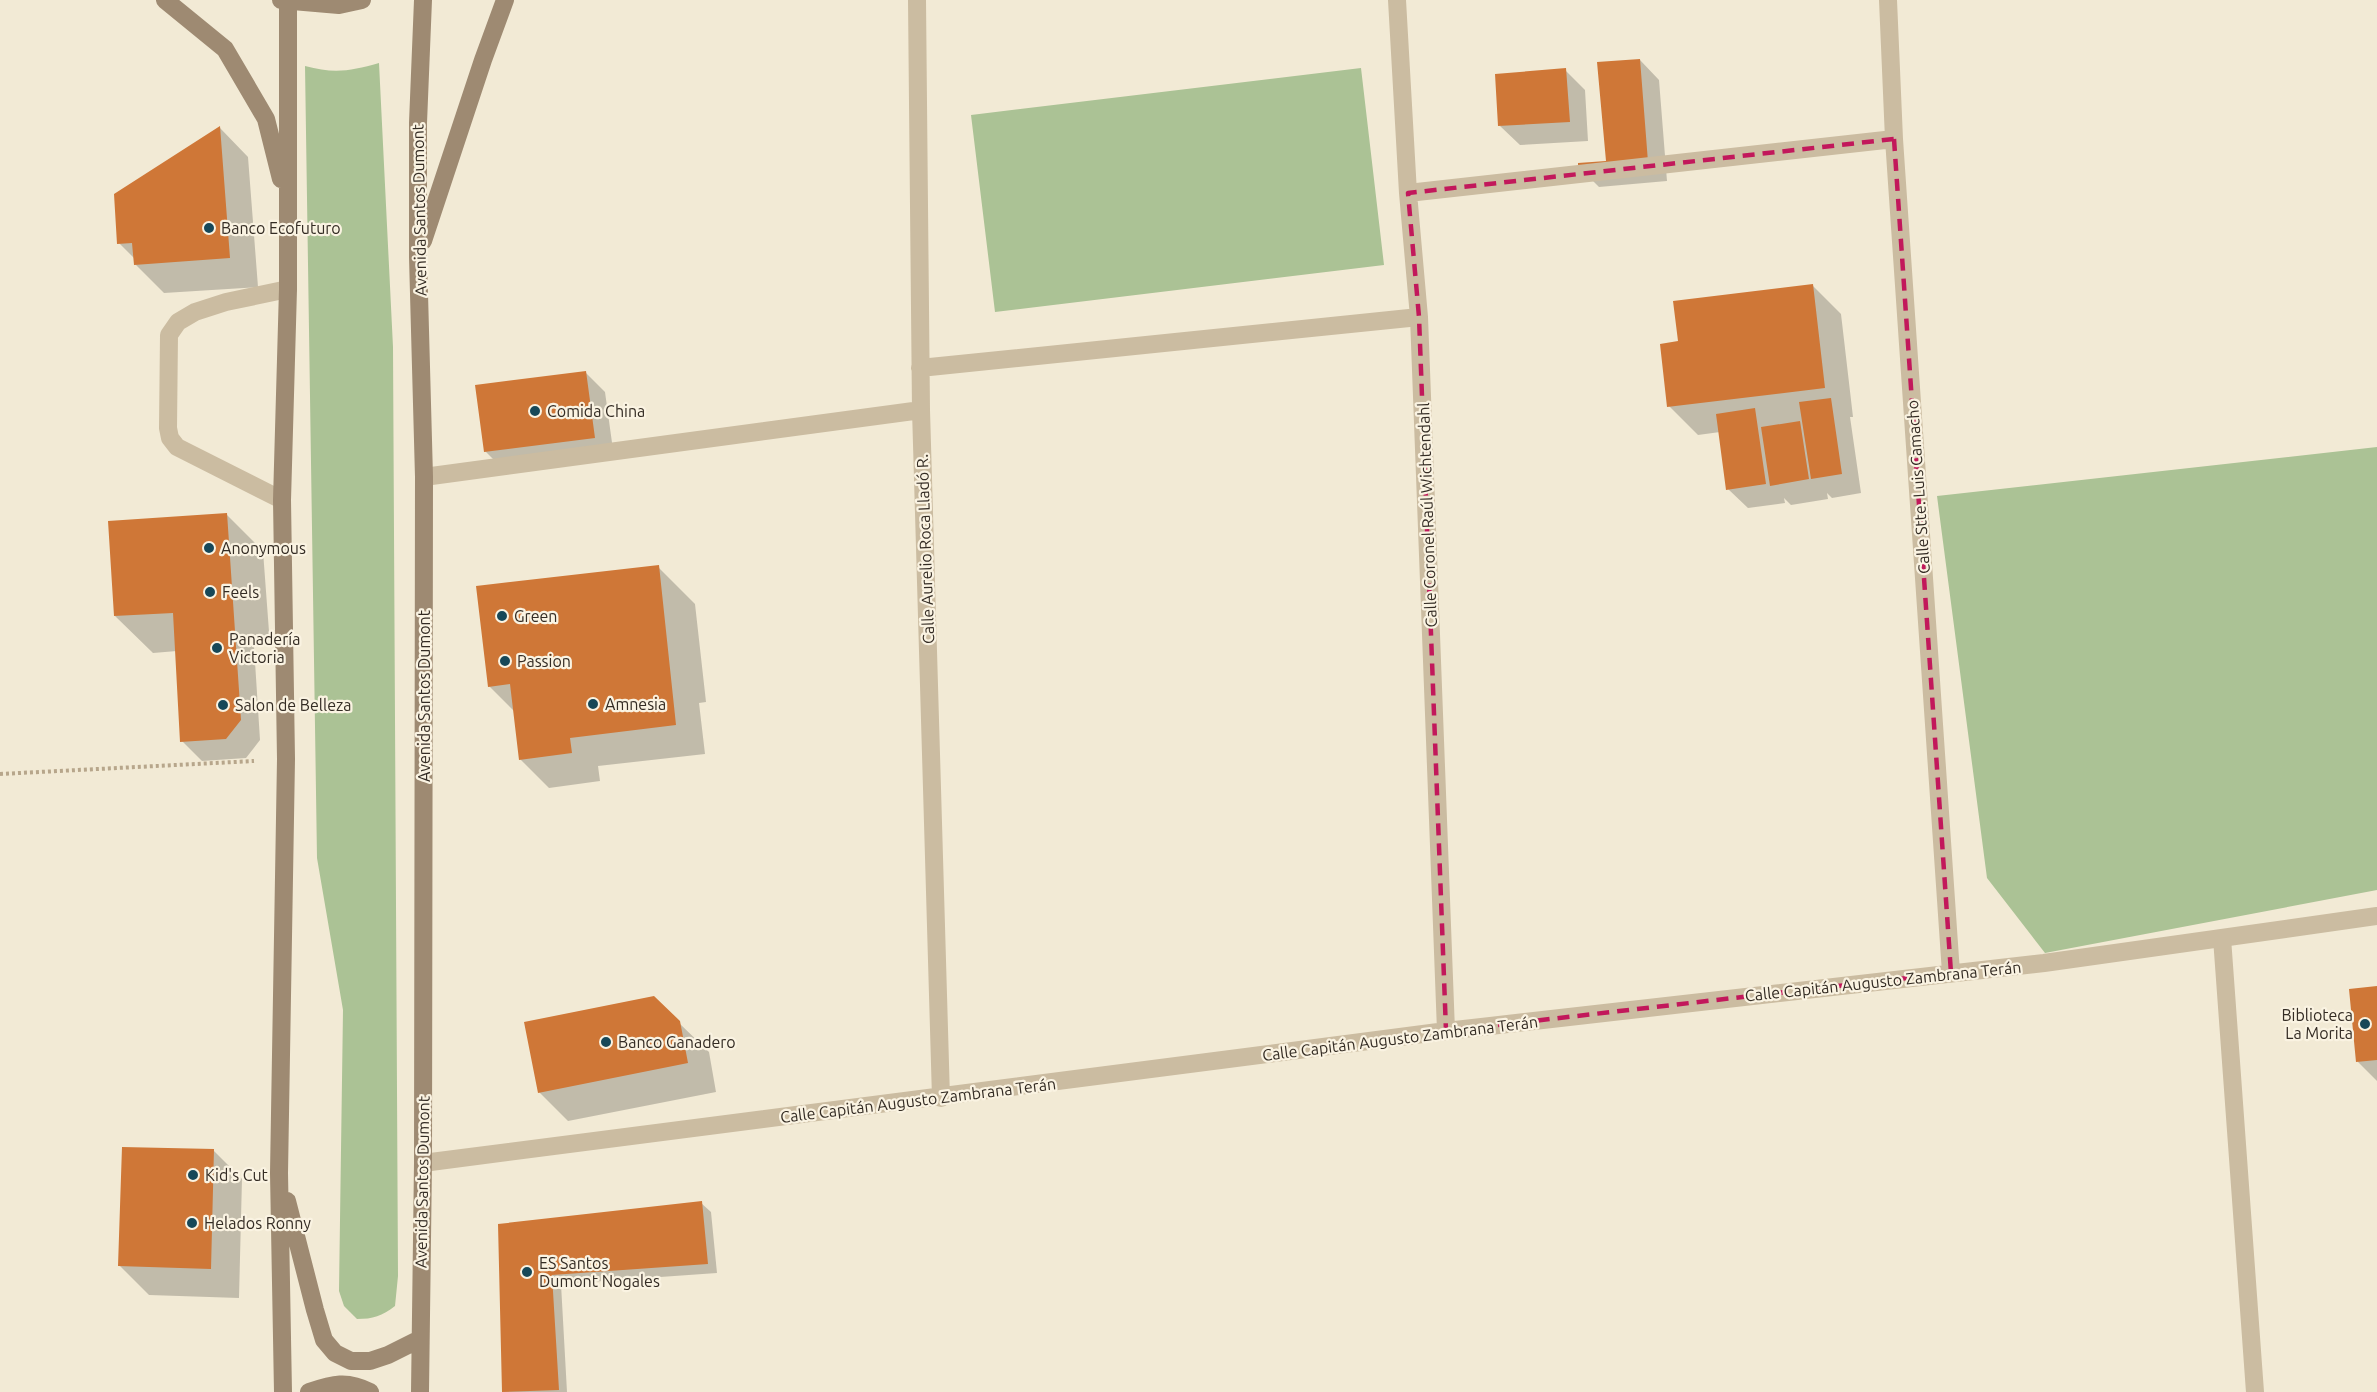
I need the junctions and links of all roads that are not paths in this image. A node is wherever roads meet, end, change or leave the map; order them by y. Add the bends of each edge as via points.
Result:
1 (165, 0) edge
2 (362, 0) edge
3 (423, 0) edge
4 (505, 0) edge
5 (917, 0) edge
6 (1397, 0) edge
7 (1888, 0) edge
8 (285, 1) edge
9 (1894, 139) junction
10 (1408, 193) junction
11 (288, 208) junction
12 (418, 257) junction
13 (288, 289) junction
14 (1419, 317) junction
15 (920, 368) junction
16 (921, 410) junction
17 (424, 477) junction
18 (282, 500) junction
19 (2377, 915) edge
20 (2222, 938) junction
21 (1951, 973) junction
22 (1446, 1031) junction
23 (941, 1098) junction
24 (423, 1163) junction
25 (279, 1173) junction
26 (420, 1339) junction
27 (283, 1392) edge
28 (309, 1392) edge
29 (370, 1392) edge
30 (420, 1392) edge
31 (2255, 1392) edge

1 - 11 main road via 225,49 266,118
2 - 8 main road via 339,5
3 - 12 main road, Avenida Santos Dumont
4 - 12 main road
5 - 15 street, Calle Aurelio Roca Lladó R.
6 - 10 street, Calle Coronel Raúl Wichtendahl
7 - 9 street, Calle Stte. Luis Camacho
8 - 11 main road
9 - 10 street
9 - 21 street, Calle Stte. Luis Camacho
10 - 14 street, Calle Coronel Raúl Wichtendahl
11 - 13 main road
12 - 17 main road, Avenida Santos Dumont
13 - 18 main road
13 - 18 street via 195,312 178,322 169,335 170,438 177,447
14 - 15 street
14 - 22 street, Calle Coronel Raúl Wichtendahl
15 - 16 street, Calle Aurelio Roca Lladó R.
16 - 17 street
16 - 23 street, Calle Aurelio Roca Lladó R.
17 - 24 main road, Avenida Santos Dumont
18 - 25 main road via 286,759
19 - 20 street, Calle Capitán Augusto Zambrana Terán
20 - 21 street, Calle Capitán Augusto Zambrana Terán
20 - 31 street
21 - 22 street, Calle Capitán Augusto Zambrana Terán
22 - 23 street, Calle Capitán Augusto Zambrana Terán
23 - 24 street, Calle Capitán Augusto Zambrana Terán
24 - 26 main road, Avenida Santos Dumont
25 - 26 main road via 324,1340 335,1353 351,1361 370,1360
25 - 27 main road
26 - 30 main road, Avenida Santos Dumont
28 - 29 main road via 338,1383

